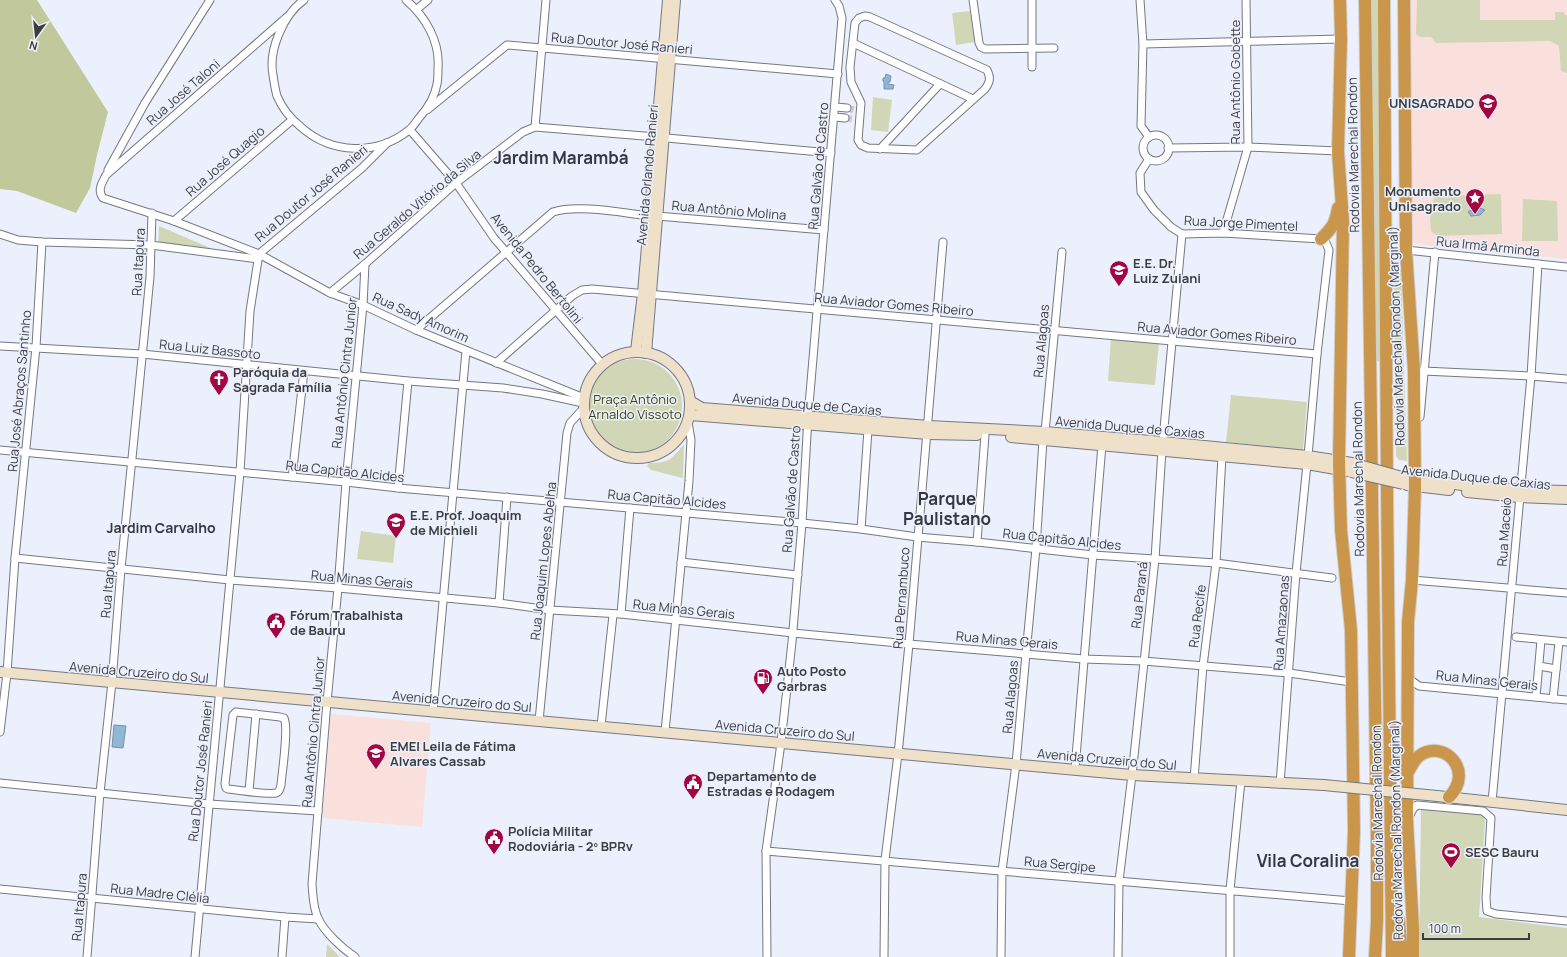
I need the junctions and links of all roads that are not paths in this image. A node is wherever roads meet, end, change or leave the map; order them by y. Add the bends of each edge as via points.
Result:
1 (210, 0) edge
2 (302, 0) edge
3 (406, 0) edge
4 (428, 0) edge
5 (546, 0) edge
6 (668, 0) edge
7 (675, 0) edge
8 (835, 0) edge
9 (973, 0) edge
10 (1032, 0) edge
11 (1140, 0) edge
12 (1246, 0) edge
13 (1340, 0) edge
14 (1365, 0) edge
15 (1384, 0) edge
16 (1404, 0) edge
17 (417, 9) junction
18 (287, 17) junction
19 (1341, 39) junction
20 (1247, 41) junction
21 (853, 43) junction
22 (1143, 44) junction
23 (542, 48) junction
24 (1032, 48) junction
25 (1054, 48) dead end
26 (667, 59) junction
27 (1032, 67) dead end
28 (838, 74) junction
29 (940, 84) junction
30 (973, 99) junction
31 (835, 107) junction
32 (427, 110) junction
33 (854, 110) junction
34 (834, 117) junction
35 (845, 118) tunnel mouth
36 (292, 120) junction
37 (535, 127) junction
38 (410, 130) junction
39 (660, 137) junction
40 (1149, 137) junction
41 (387, 143) junction
42 (1248, 147) junction
43 (880, 148) junction
44 (1168, 148) junction
45 (1338, 151) junction
46 (831, 153) junction
47 (1149, 159) junction
48 (106, 175) junction
49 (456, 183) junction
50 (100, 189) joint
51 (1342, 191) junction
52 (152, 213) junction
53 (653, 216) junction
54 (174, 221) junction
55 (824, 230) junction
56 (1223, 233) junction
57 (0, 234) edge
58 (1182, 234) junction
59 (1321, 239) junction
60 (42, 242) junction
61 (944, 242) dead end
62 (151, 244) junction
63 (1406, 250) junction
64 (506, 252) junction
65 (1062, 252) dead end
66 (1435, 252) junction
67 (258, 256) junction
68 (365, 264) junction
69 (1538, 264) junction
70 (1567, 267) edge
71 (330, 293) junction
72 (647, 294) junction
73 (364, 305) junction
74 (817, 309) junction
75 (555, 311) junction
76 (937, 320) junction
77 (416, 330) junction
78 (1055, 331) junction
79 (1172, 341) junction
80 (0, 346) edge
81 (36, 347) junction
82 (466, 351) junction
83 (641, 352) junction
84 (142, 354) junction
85 (1317, 354) junction
86 (496, 363) junction
87 (602, 364) junction
88 (247, 365) junction
89 (304, 371) junction
90 (1423, 371) junction
91 (356, 375) junction
92 (1531, 376) junction
93 (1567, 379) edge
94 (408, 381) junction
95 (462, 385) junction
96 (690, 401) junction
97 (583, 403) junction
98 (689, 418) junction
99 (808, 421) junction
100 (868, 430) junction
101 (928, 430) junction
102 (985, 435) junction
103 (1044, 436) junction
104 (1102, 445) junction
105 (1163, 446) junction
106 (0, 450) edge
107 (26, 452) junction
108 (1222, 456) junction
109 (1308, 460) junction
110 (132, 463) junction
111 (1345, 466) junction
112 (240, 472) junction
113 (292, 477) junction
114 (346, 482) junction
115 (1409, 482) junction
116 (398, 488) junction
117 (1567, 491) edge
118 (453, 493) junction
119 (1519, 494) junction
120 (507, 497) junction
121 (1567, 499) edge
122 (561, 502) junction
123 (630, 508) junction
124 (686, 512) junction
125 (802, 523) junction
126 (861, 528) junction
127 (917, 537) junction
128 (977, 542) junction
129 (1036, 548) junction
130 (1092, 555) junction
131 (15, 558) junction
132 (1155, 559) junction
133 (681, 562) junction
134 (1216, 563) junction
135 (121, 570) junction
136 (1296, 573) junction
137 (798, 575) junction
138 (1332, 578) dead end
139 (230, 580) junction
140 (1412, 580) junction
141 (338, 588) junction
142 (1512, 588) junction
143 (1567, 593) edge
144 (443, 598) junction
145 (499, 603) junction
146 (550, 610) junction
147 (621, 614) junction
148 (613, 615) junction
149 (675, 621) junction
150 (793, 633) junction
151 (1516, 637) dead end
152 (1542, 640) junction
153 (1559, 642) junction
154 (1567, 642) edge
155 (909, 644) junction
156 (1026, 654) junction
157 (1084, 659) junction
158 (1143, 661) junction
159 (1203, 666) junction
160 (1539, 666) junction
161 (1556, 669) junction
162 (4, 672) edge
163 (1289, 673) junction
164 (1408, 678) junction
165 (112, 682) junction
166 (1352, 682) junction
167 (220, 692) junction
168 (1503, 694) junction
169 (1536, 697) junction
170 (1553, 699) junction
171 (1567, 700) edge
172 (327, 702) junction
173 (433, 711) junction
174 (256, 714) junction
175 (539, 721) junction
176 (600, 726) junction
177 (0, 732) edge
178 (665, 732) junction
179 (781, 743) junction
180 (898, 754) junction
181 (1016, 764) junction
182 (1075, 769) junction
183 (1408, 773) junction
184 (1132, 775) junction
185 (1194, 779) junction
186 (1241, 781) junction
187 (0, 783) edge
188 (1280, 784) junction
189 (249, 791) junction
190 (100, 793) junction
191 (265, 793) junction
192 (1449, 797) junction
193 (1492, 802) junction
194 (209, 804) junction
195 (263, 807) junction
196 (1567, 810) edge
197 (318, 811) junction
198 (1407, 820) junction
199 (1391, 829) junction
200 (766, 851) junction
201 (885, 860) junction
202 (1002, 871) junction
203 (1119, 881) junction
204 (0, 889) edge
205 (1230, 890) junction
206 (92, 898) junction
207 (1351, 901) junction
208 (199, 909) junction
209 (285, 918) junction
210 (318, 919) junction
211 (1567, 921) edge
212 (87, 957) edge
213 (195, 957) edge
214 (282, 957) edge
215 (355, 957) edge
216 (767, 957) edge
217 (884, 957) edge
218 (1001, 957) edge
219 (1118, 957) edge
220 (1230, 957) edge
221 (1349, 957) edge
222 (1375, 957) edge
223 (1392, 957) edge
224 (1402, 957) edge
225 (1413, 957) edge

1 - 48 street via 145,103
2 - 18 street
3 - 17 street
4 - 17 street
5 - 23 street
6 - 26 main road, Avenida Orlando Ranieri
7 - 26 main road, Avenida Orlando Ranieri
8 - 28 street, Rua Galvão de Castro via 842,18
9 - 24 street via 981,47
10 - 24 street
11 - 22 street
12 - 20 street, Rua Antônio Gobette
13 - 19 highway
14 - 222 highway, Rodovia Marechal Rondon via 1377,844
15 - 199 highway, Rodovia Marechal Rondon
16 - 63 highway, Rodovia Marechal Rondon (Marginal)
17 - 32 street via 432,32 439,58 437,85
18 - 36 street via 275,42 272,69 278,96
18 - 48 street, Rua José Taloni
19 - 20 street
19 - 45 highway
20 - 22 street
20 - 42 street, Rua Antônio Gobette
21 - 29 street
21 - 30 street via 855,23 859,18 870,17 987,70 989,83
21 - 33 street via 851,82 861,103
22 - 40 street via 1141,126
23 - 26 street, Rua Doutor José Ranieri
23 - 32 street, Rua Doutor José Ranieri via 507,45
23 - 37 street
24 - 25 street
24 - 27 street
26 - 28 street, Rua Doutor José Ranieri
26 - 39 main road, Avenida Orlando Ranieri
28 - 31 street, Rua Galvão de Castro
29 - 30 street
29 - 43 street
30 - 43 street via 920,149
31 - 33 street
31 - 34 street, Rua Galvão de Castro
32 - 38 street
33 - 43 street via 861,145
34 - 35 street
34 - 46 street, Rua Galvão de Castro
36 - 41 street via 312,137 336,147 362,149
36 - 54 street, Rua José Quagio
37 - 39 street
37 - 49 street, Rua Geraldo Vitório da Silva via 523,132
38 - 41 street
38 - 49 street, Avenida Pedro Bertolini
39 - 46 street
39 - 53 main road, Avenida Orlando Ranieri
40 - 44 street via 1161,137 1167,142
40 - 47 street via 1143,148
41 - 67 street, Rua Doutor José Ranieri via 362,168
42 - 44 street
42 - 45 street
42 - 56 street, Rua Antônio Gobette
44 - 47 street via 1162,160
45 - 51 highway
46 - 55 street, Rua Galvão de Castro
47 - 58 street, Rua Jorge Pimentel via 1140,173 1141,192 1154,210
48 - 50 street, Rua José Taloni
49 - 64 street, Avenida Pedro Bertolini
49 - 68 street, Rua Geraldo Vitório da Silva
50 - 52 street, Rua Sady Amorim via 99,193 103,198
51 - 59 highway via 1336,222
51 - 111 highway
52 - 54 street, Rua Sady Amorim
52 - 62 street, Rua Itapura
53 - 55 street, Rua Antônio Molina
53 - 64 street, Rua Antônio Molina via 562,209 553,212
53 - 72 main road, Avenida Orlando Ranieri
54 - 67 street, Rua Sady Amorim
55 - 74 street, Rua Galvão de Castro
56 - 58 street, Rua Jorge Pimentel
56 - 59 street, Rua Jorge Pimentel
57 - 60 street via 18,240
58 - 79 street, Rua Paraná
59 - 85 street, Rua Amazaonas via 1326,243 1328,250
60 - 62 street
60 - 81 street, Rua José Abraços Santinho
61 - 76 street, Rua Pernambuco
62 - 67 street
62 - 84 street, Rua Itapura
63 - 66 street, Rua Irmã Arminda
63 - 115 highway, Rodovia Marechal Rondon (Marginal) via 1414,371
64 - 75 street, Avenida Pedro Bertolini
64 - 77 street, Rua Antônio Molina
65 - 78 street, Rua Alagoas
66 - 69 street, Rua Irmã Arminda
66 - 90 street
67 - 71 street, Rua Sady Amorim
67 - 88 street, Rua Doutor José Ranieri via 250,311
68 - 71 street, Rua Geraldo Vitório da Silva
68 - 73 street, Rua Antônio Cintra Junior
69 - 70 street, Rua Irmã Arminda
69 - 92 street, Rua Maceió
71 - 73 street, Rua Sady Amorim
72 - 74 street, Rua Aviador Gomes Ribeiro
72 - 75 street, Rua Aviador Gomes Ribeiro via 582,290
72 - 83 main road, Avenida Orlando Ranieri
73 - 77 street, Rua Sady Amorim
73 - 91 street, Rua Antônio Cintra Junior
74 - 76 street, Rua Aviador Gomes Ribeiro
74 - 99 street, Rua Galvão de Castro
75 - 86 street, Rua Aviador Gomes Ribeiro
75 - 87 street, Avenida Pedro Bertolini
76 - 78 street, Rua Aviador Gomes Ribeiro
76 - 101 street, Rua Pernambuco
77 - 82 street, Rua Sady Amorim
78 - 79 street, Rua Aviador Gomes Ribeiro
78 - 103 street, Rua Alagoas
79 - 85 street, Rua Aviador Gomes Ribeiro
79 - 105 street, Rua Paraná
80 - 81 street, Rua Luiz Bassoto
81 - 84 street, Rua Luiz Bassoto
81 - 107 street, Rua José Abraços Santinho
82 - 86 street, Rua Sady Amorim
82 - 95 street
83 - 87 main road via 624,353
83 - 96 main road via 652,353 674,366 688,388
84 - 88 street, Rua Luiz Bassoto
84 - 110 street, Rua Itapura
85 - 109 street, Rua Amazaonas
86 - 97 street, Rua Sady Amorim
87 - 97 main road via 585,388
88 - 89 street, Rua Luiz Bassoto
88 - 112 street, Rua Doutor José Ranieri
89 - 91 street, Rua Luiz Bassoto
89 - 113 street
90 - 92 street
90 - 115 street
91 - 94 street, Rua Luiz Bassoto
91 - 114 street, Rua Antônio Cintra Junior
92 - 93 street
92 - 119 street, Rua Maceió
94 - 95 street, Rua Luiz Bassoto
94 - 116 street
95 - 97 street, Rua Luiz Bassoto via 527,391
95 - 118 street
96 - 98 main road
96 - 99 main road, Avenida Duque de Caxias via 702,408
97 - 98 main road via 586,423 593,436 603,447 630,458 645,458 659,454 671,446 681,435
97 - 122 street, Rua Joaquim Lopes Abelha via 568,428
98 - 99 main road, Avenida Duque de Caxias
98 - 124 street via 691,440
99 - 100 main road, Avenida Duque de Caxias
99 - 101 main road, Avenida Duque de Caxias
99 - 125 street, Rua Galvão de Castro
100 - 101 main road, Avenida Duque de Caxias
100 - 126 street
101 - 102 main road, Avenida Duque de Caxias
101 - 103 main road, Avenida Duque de Caxias
101 - 127 street, Rua Pernambuco
102 - 103 main road, Avenida Duque de Caxias
102 - 128 street
103 - 104 main road, Avenida Duque de Caxias
103 - 105 main road, Avenida Duque de Caxias
103 - 129 street, Rua Alagoas
104 - 105 main road, Avenida Duque de Caxias
104 - 130 street
105 - 108 main road, Avenida Duque de Caxias
105 - 109 main road, Avenida Duque de Caxias
105 - 132 street, Rua Paraná
106 - 107 street, Rua Capitão Alcides
107 - 110 street, Rua Capitão Alcides
107 - 131 street, Rua José Abraços Santinho
108 - 109 main road, Avenida Duque de Caxias
108 - 134 street, Rua Recife
109 - 111 main road, Avenida Duque de Caxias
109 - 136 street, Rua Amazaonas
110 - 112 street, Rua Capitão Alcides
110 - 135 street, Rua Itapura
111 - 115 main road, Avenida Duque de Caxias, bridge
111 - 166 highway via 1341,530 1351,630
112 - 113 street, Rua Capitão Alcides
112 - 139 street, Rua Doutor José Ranieri
113 - 114 street, Rua Capitão Alcides
114 - 116 street, Rua Capitão Alcides
114 - 141 street, Rua Antônio Cintra Junior
115 - 119 main road, Avenida Duque de Caxias
115 - 140 highway, Rodovia Marechal Rondon (Marginal)
116 - 118 street, Rua Capitão Alcides
117 - 119 main road, Avenida Duque de Caxias
118 - 120 street, Rua Capitão Alcides
118 - 144 street
119 - 121 main road, Avenida Duque de Caxias
119 - 142 street, Rua Maceió
120 - 122 street, Rua Capitão Alcides
120 - 145 street
122 - 123 street, Rua Capitão Alcides
122 - 146 street, Rua Joaquim Lopes Abelha
123 - 124 street, Rua Capitão Alcides
123 - 147 street
124 - 125 street, Rua Capitão Alcides
124 - 133 street
125 - 126 street, Rua Capitão Alcides
125 - 137 street, Rua Galvão de Castro
126 - 127 street, Rua Capitão Alcides
127 - 128 street, Rua Capitão Alcides
127 - 155 street, Rua Pernambuco
128 - 129 street, Rua Capitão Alcides
129 - 130 street, Rua Capitão Alcides
129 - 156 street, Rua Alagoas
130 - 132 street, Rua Capitão Alcides
130 - 157 street
131 - 135 street, Rua Minas Gerais
131 - 162 street, Rua José Abraços Santinho
132 - 134 street, Rua Capitão Alcides
132 - 158 street, Rua Paraná
133 - 137 street
133 - 149 street
134 - 136 street, Rua Capitão Alcides
134 - 159 street, Rua Recife
135 - 139 street, Rua Minas Gerais
135 - 165 street, Rua Itapura
136 - 138 street, Rua Capitão Alcides
136 - 163 street, Rua Amazaonas
137 - 150 street, Rua Galvão de Castro
139 - 141 street, Rua Minas Gerais
139 - 167 street, Rua Doutor José Ranieri
140 - 142 street
140 - 164 highway, Rodovia Marechal Rondon (Marginal) via 1408,622
141 - 144 street, Rua Minas Gerais
141 - 172 street, Rua Antônio Cintra Junior
142 - 143 street
142 - 168 street, Rua Maceió
144 - 145 street, Rua Minas Gerais
144 - 173 street
145 - 146 street, Rua Minas Gerais
146 - 148 street, Rua Minas Gerais
146 - 175 street, Rua Joaquim Lopes Abelha
147 - 148 street, Rua Minas Gerais
147 - 149 street, Rua Minas Gerais
148 - 176 street
149 - 150 street, Rua Minas Gerais
149 - 178 street
150 - 155 street, Rua Minas Gerais
150 - 179 street, Rua Galvão de Castro
151 - 152 street
152 - 153 street
152 - 160 street
153 - 154 street
153 - 161 street
155 - 156 street, Rua Minas Gerais
155 - 180 street, Rua Pernambuco
156 - 157 street, Rua Minas Gerais
156 - 181 street, Rua Alagoas
157 - 158 street, Rua Minas Gerais
157 - 182 street
158 - 159 street, Rua Minas Gerais
158 - 184 street, Rua Paraná
159 - 163 street, Rua Minas Gerais
159 - 185 street, Rua Recife
160 - 161 street
160 - 169 street
161 - 170 street
162 - 165 main road, Avenida Cruzeiro do Sul
162 - 177 street, Rua José Abraços Santinho
163 - 166 street, Rua Minas Gerais
163 - 188 street, Rua Amazaonas
164 - 168 street, Rua Minas Gerais via 1419,686
164 - 183 highway, Rodovia Marechal Rondon (Marginal)
165 - 167 main road, Avenida Cruzeiro do Sul
165 - 190 street, Rua Itapura
166 - 207 highway via 1354,830
167 - 172 main road, Avenida Cruzeiro do Sul
167 - 194 street, Rua Doutor José Ranieri
168 - 169 street, Rua Minas Gerais
168 - 193 street, Rua Maceió
169 - 170 street, Rua Minas Gerais
170 - 171 street, Rua Minas Gerais
172 - 173 main road, Avenida Cruzeiro do Sul
172 - 197 street, Rua Antônio Cintra Junior
173 - 175 main road, Avenida Cruzeiro do Sul
174 - 189 street
174 - 189 street via 236,712 233,715 225,784 228,789
174 - 191 street via 280,717 286,721 280,790 277,793
175 - 176 main road, Avenida Cruzeiro do Sul
176 - 178 main road, Avenida Cruzeiro do Sul
178 - 179 main road, Avenida Cruzeiro do Sul
179 - 180 main road, Avenida Cruzeiro do Sul
179 - 200 street, Rua Galvão de Castro
180 - 181 main road, Avenida Cruzeiro do Sul
180 - 201 street, Rua Pernambuco
181 - 182 main road, Avenida Cruzeiro do Sul
181 - 202 street, Rua Alagoas
182 - 184 main road, Avenida Cruzeiro do Sul
183 - 192 highway via 1419,756 1427,752 1444,753 1452,758 1460,774 1459,783
183 - 198 highway, Rodovia Marechal Rondon (Marginal)
184 - 185 main road, Avenida Cruzeiro do Sul
184 - 203 street, Rua Paraná
185 - 186 main road, Avenida Cruzeiro do Sul
186 - 188 main road, Avenida Cruzeiro do Sul
186 - 205 street
187 - 190 street
188 - 192 main road, Avenida Cruzeiro do Sul, bridge via 1324,785
189 - 191 street
190 - 194 street
190 - 206 street, Rua Itapura
191 - 195 street
192 - 193 main road, Avenida Cruzeiro do Sul
193 - 196 main road, Avenida Cruzeiro do Sul
194 - 195 street
194 - 208 street, Rua Doutor José Ranieri
195 - 197 street
197 - 210 street, Rua Antônio Cintra Junior via 312,884
198 - 211 street via 1417,805 1483,810 1491,818 1486,908 1496,914
198 - 225 highway, Rodovia Marechal Rondon (Marginal)
199 - 223 highway, Rodovia Marechal Rondon
199 - 224 highway
200 - 201 street, Rua Sergipe
200 - 216 street, Rua Galvão de Castro
201 - 202 street, Rua Sergipe
201 - 217 street, Rua Pernambuco
202 - 203 street, Rua Sergipe
202 - 218 street, Rua Alagoas
203 - 205 street, Rua Sergipe
203 - 219 street, Rua Paraná
204 - 206 street, Rua Madre Clélia
205 - 207 street, Rua Sergipe
205 - 220 street
206 - 208 street, Rua Madre Clélia
206 - 212 street, Rua Itapura
207 - 221 highway
208 - 209 street, Rua Madre Clélia
208 - 213 street, Rua Doutor José Ranieri
209 - 210 street, Rua Madre Clélia
209 - 214 street
210 - 215 street, Rua Antônio Cintra Junior via 331,936

